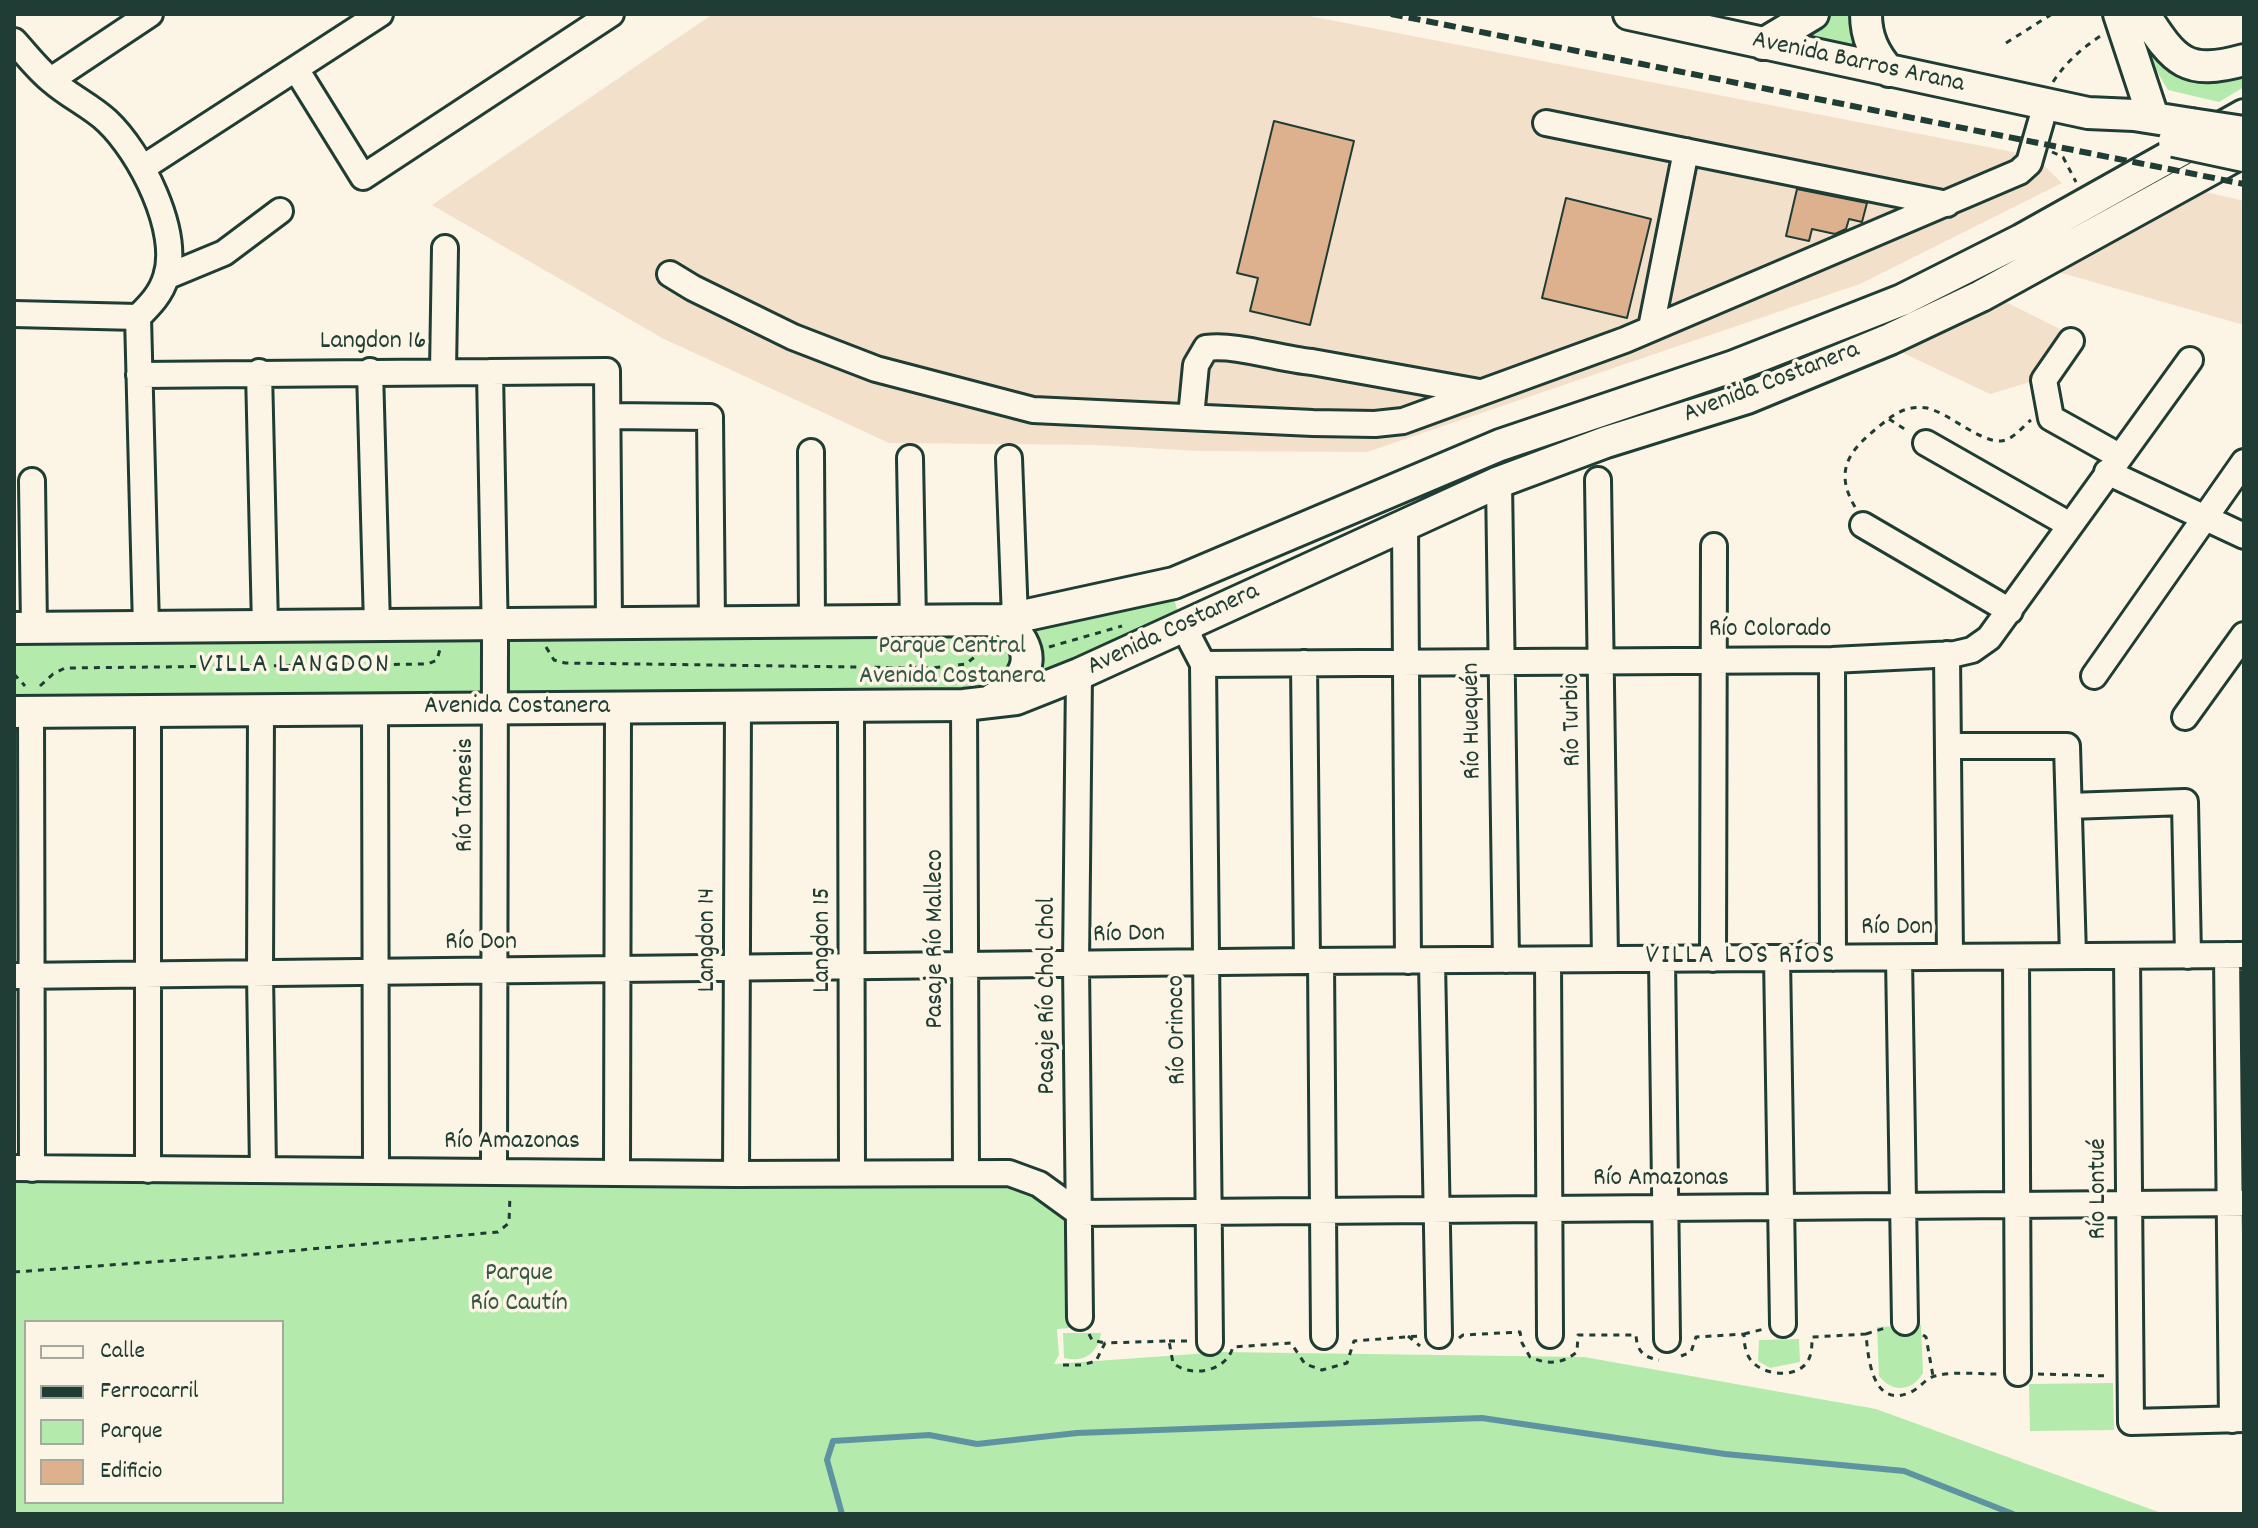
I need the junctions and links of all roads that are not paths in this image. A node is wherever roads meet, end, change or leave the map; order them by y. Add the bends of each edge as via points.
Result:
1 (150, 14) edge
2 (380, 14) edge
3 (611, 14) edge
4 (1629, 14) edge
5 (1813, 14) edge
6 (1866, 14) edge
7 (2128, 17) edge
8 (14, 41) edge
9 (1763, 44) junction
10 (2244, 60) edge
11 (296, 69) junction
12 (1889, 71) junction
13 (51, 80) junction
14 (2046, 104) junction
15 (2088, 113) junction
16 (2244, 115) edge
17 (2153, 117) junction
18 (1546, 123) dead end
19 (2244, 132) edge
20 (2189, 134) junction
21 (1686, 151) junction
22 (2244, 153) edge
23 (144, 167) junction
24 (1947, 204) junction
25 (280, 211) dead end
26 (445, 248) dead end
27 (670, 274) dead end
28 (166, 277) junction
29 (14, 314) edge
30 (138, 317) junction
31 (1651, 328) junction
32 (2071, 341) dead end
33 (2190, 360) dead end
34 (370, 371) junction
35 (443, 371) junction
36 (259, 372) junction
37 (490, 372) junction
38 (139, 375) junction
39 (1481, 393) junction
40 (608, 416) junction
41 (1191, 417) junction
42 (1926, 443) dead end
43 (811, 452) dead end
44 (910, 458) dead end
45 (1009, 458) dead end
46 (2244, 462) edge
47 (2113, 464) junction
48 (1598, 480) dead end
49 (32, 481) dead end
50 (1499, 482) junction
51 (2204, 519) junction
52 (1405, 523) junction
53 (1863, 525) dead end
54 (2070, 525) junction
55 (2244, 536) edge
56 (1714, 546) dead end
57 (2010, 611) junction
58 (1010, 620) junction
59 (812, 622) junction
60 (913, 622) junction
61 (495, 624) junction
62 (712, 624) junction
63 (377, 625) junction
64 (609, 625) junction
65 (265, 626) junction
66 (1187, 626) junction
67 (146, 627) junction
68 (24, 628) edge
69 (2244, 635) edge
70 (1947, 654) junction
71 (1714, 659) junction
72 (1602, 660) junction
73 (1832, 660) junction
74 (1501, 661) junction
75 (1405, 662) junction
76 (1304, 663) junction
77 (1203, 664) junction
78 (1079, 674) junction
79 (2094, 676) dead end
80 (976, 704) junction
81 (851, 706) junction
82 (618, 707) junction
83 (738, 707) junction
84 (495, 708) junction
85 (375, 709) junction
86 (261, 710) junction
87 (148, 711) junction
88 (23, 712) edge
89 (2185, 717) dead end
90 (1949, 746) junction
91 (2069, 806) junction
92 (2235, 955) edge
93 (2073, 956) junction
94 (2127, 956) junction
95 (2188, 956) junction
96 (1950, 957) junction
97 (2016, 957) junction
98 (1777, 958) junction
99 (1833, 958) junction
100 (1899, 958) junction
101 (1605, 959) junction
102 (1662, 959) junction
103 (1713, 959) junction
104 (1506, 960) junction
105 (1548, 960) junction
106 (1420, 961) junction
107 (1314, 962) junction
108 (1206, 963) junction
109 (1076, 965) junction
110 (965, 966) junction
111 (852, 967) junction
112 (736, 969) junction
113 (617, 971) junction
114 (496, 972) junction
115 (376, 973) junction
116 (260, 974) junction
117 (148, 975) junction
118 (23, 976) edge
119 (23, 1169) edge
120 (148, 1170) junction
121 (263, 1170) junction
122 (376, 1170) junction
123 (494, 1171) junction
124 (617, 1171) junction
125 (852, 1173) junction
126 (966, 1173) junction
127 (736, 1174) junction
128 (2237, 1203) edge
129 (2128, 1204) junction
130 (2016, 1205) junction
131 (1903, 1206) junction
132 (1781, 1207) junction
133 (1665, 1208) junction
134 (1549, 1209) junction
135 (1437, 1210) junction
136 (1323, 1211) junction
137 (1079, 1213) junction
138 (1209, 1213) junction
139 (1080, 1317) dead end
140 (1905, 1322) road end
141 (1783, 1324) dead end
142 (1550, 1335) dead end
143 (1324, 1336) dead end
144 (1210, 1342) dead end
145 (1439, 1342) road end
146 (1669, 1353) road end
147 (2018, 1373) road end
148 (2238, 1419) edge

1 - 13 street
2 - 11 street
3 - 11 street via 363,177
4 - 9 main road, Avenida Barros Arana
5 - 9 main road
6 - 12 main road via 1873,48
7 - 10 main road via 2193,65 2218,67
7 - 17 main road
8 - 13 street
9 - 12 main road, Avenida Barros Arana
11 - 23 street
12 - 14 main road, Avenida Barros Arana
13 - 23 street via 106,119
14 - 15 main road, Avenida Barros Arana
14 - 24 street via 2029,163
15 - 17 main road, Avenida Barros Arana
15 - 20 main road, Avenida Barros Arana via 2113,125
16 - 20 main road, Avenida Costanera
17 - 20 main road, Avenida Barros Arana
18 - 21 street
19 - 20 main road, Avenida Barros Arana, bridge
20 - 22 main road, Avenida Barros Arana, bridge
20 - 58 main road, Avenida Costanera via 2086,204 2021,240 1902,300 1815,336 1500,445 1174,583
21 - 24 street
21 - 31 street
22 - 50 main road, Avenida Costanera via 1981,296 1890,339 1747,398
23 - 28 street via 167,238
24 - 31 street
25 - 28 street via 224,253
26 - 35 street
27 - 41 street via 793,337 876,369 1033,410
28 - 30 street via 155,300
29 - 30 street
30 - 38 street
31 - 39 street
32 - 47 street via 2044,380 2051,418
33 - 47 street, Río Colorado
34 - 35 street, Langdon 16
34 - 36 street, Langdon 16
34 - 63 street
35 - 37 street, Langdon 16
36 - 38 street, Langdon 16
36 - 65 street
37 - 40 street, Langdon 16 via 607,371
37 - 61 street, Río Támesis
38 - 67 street
39 - 41 street via 1403,421 1375,424
39 - 41 street via 1221,346 1206,348 1196,365
40 - 62 street via 710,417
40 - 64 street
42 - 54 street
43 - 59 street
44 - 60 street
45 - 58 street
46 - 51 street
47 - 51 street
47 - 54 street, Río Colorado
48 - 72 street, Río Turbio
49 - 68 street
50 - 52 main road, Avenida Costanera
50 - 74 street, Río Huequén
51 - 55 street
51 - 79 street
52 - 66 main road, Avenida Costanera
52 - 75 street
53 - 57 street
54 - 57 street, Río Colorado
56 - 71 street
57 - 70 street, Río Colorado via 1981,645
58 - 60 main road, Avenida Costanera
58 - 80 main road via 1024,640 1026,666 1009,690
59 - 60 main road, Avenida Costanera
59 - 62 main road, Avenida Costanera
61 - 63 main road, Avenida Costanera
61 - 64 main road, Avenida Costanera
61 - 84 street, Río Támesis
62 - 64 main road, Avenida Costanera
63 - 65 main road, Avenida Costanera
65 - 67 main road, Avenida Costanera
66 - 77 street, Río Orinoco
66 - 78 main road, Avenida Costanera
67 - 68 main road, Avenida Costanera
69 - 89 street
70 - 73 street, Río Colorado
70 - 90 street
71 - 72 street, Río Colorado
71 - 73 street, Río Colorado
71 - 103 street
72 - 74 street, Río Colorado
72 - 101 street, Río Turbio
73 - 99 street
74 - 75 street, Río Colorado
74 - 104 street, Río Huequén
75 - 76 street, Río Colorado
75 - 106 street
76 - 77 street, Río Colorado
76 - 107 street
77 - 108 street, Río Orinoco
78 - 80 main road, Avenida Costanera via 1016,699
78 - 109 street, Pasaje Río Chol Chol
80 - 81 main road, Avenida Costanera
80 - 110 street, Pasaje Río Malleco
81 - 83 main road, Avenida Costanera
81 - 111 street, Langdon 15
82 - 83 main road, Avenida Costanera
82 - 84 main road, Avenida Costanera
82 - 113 street
83 - 112 street, Langdon 14
84 - 85 main road, Avenida Costanera
84 - 114 street, Río Támesis
85 - 86 main road, Avenida Costanera
85 - 115 street
86 - 87 main road, Avenida Costanera
86 - 116 street
87 - 88 main road, Avenida Costanera
87 - 117 street
88 - 118 street
90 - 91 street via 2067,746
90 - 96 street
91 - 93 street
91 - 95 street via 2185,802
92 - 95 street, Río Don
92 - 128 street
93 - 94 street, Río Don
93 - 97 street, Río Don
94 - 95 street, Río Don
94 - 129 street, Río Lontué
96 - 97 street, Río Don
96 - 100 street, Río Don
97 - 130 street
98 - 99 street, Río Don
98 - 103 street, Río Don
98 - 132 street
99 - 100 street, Río Don
100 - 131 street
101 - 102 street, Río Don
101 - 105 street, Río Don
102 - 103 street, Río Don
102 - 133 street
104 - 105 street, Río Don
104 - 106 street, Río Don
105 - 134 street
106 - 107 street, Río Don
106 - 135 street
107 - 108 street, Río Don
107 - 136 street
108 - 109 street, Río Don
108 - 138 street, Río Orinoco
109 - 110 street, Río Don
109 - 137 street, Pasaje Río Chol Chol
110 - 111 street, Río Don
110 - 126 street, Pasaje Río Malleco
111 - 112 street, Río Don
111 - 125 street, Langdon 15
112 - 113 street, Río Don
112 - 127 street, Langdon 14
113 - 114 street, Río Don
113 - 124 street
114 - 115 street, Río Don
114 - 123 street, Río Támesis
115 - 116 street, Río Don
115 - 122 street
116 - 117 street, Río Don
116 - 121 street
117 - 118 street, Río Don
117 - 120 street
118 - 119 street
119 - 120 street, Río Amazonas
120 - 121 street, Río Amazonas
121 - 122 street, Río Amazonas
122 - 123 street, Río Amazonas
123 - 124 street, Río Amazonas
124 - 127 street, Río Amazonas
125 - 126 street, Río Amazonas
125 - 127 street, Río Amazonas
126 - 137 street, Río Amazonas via 1009,1173 1039,1184
128 - 129 street, Río Amazonas
128 - 148 street
129 - 130 street, Río Amazonas
129 - 148 street, Río Lontué via 2131,1422
130 - 131 street, Río Amazonas
130 - 147 street
131 - 132 street, Río Amazonas
131 - 140 street
132 - 133 street, Río Amazonas
132 - 141 street
133 - 134 street, Río Amazonas
133 - 146 street
134 - 135 street, Río Amazonas
134 - 142 street
135 - 136 street, Río Amazonas
135 - 145 street
136 - 138 street, Río Amazonas
136 - 143 street
137 - 138 street, Río Amazonas
137 - 139 street, Pasaje Río Chol Chol
138 - 144 street, Río Orinoco

